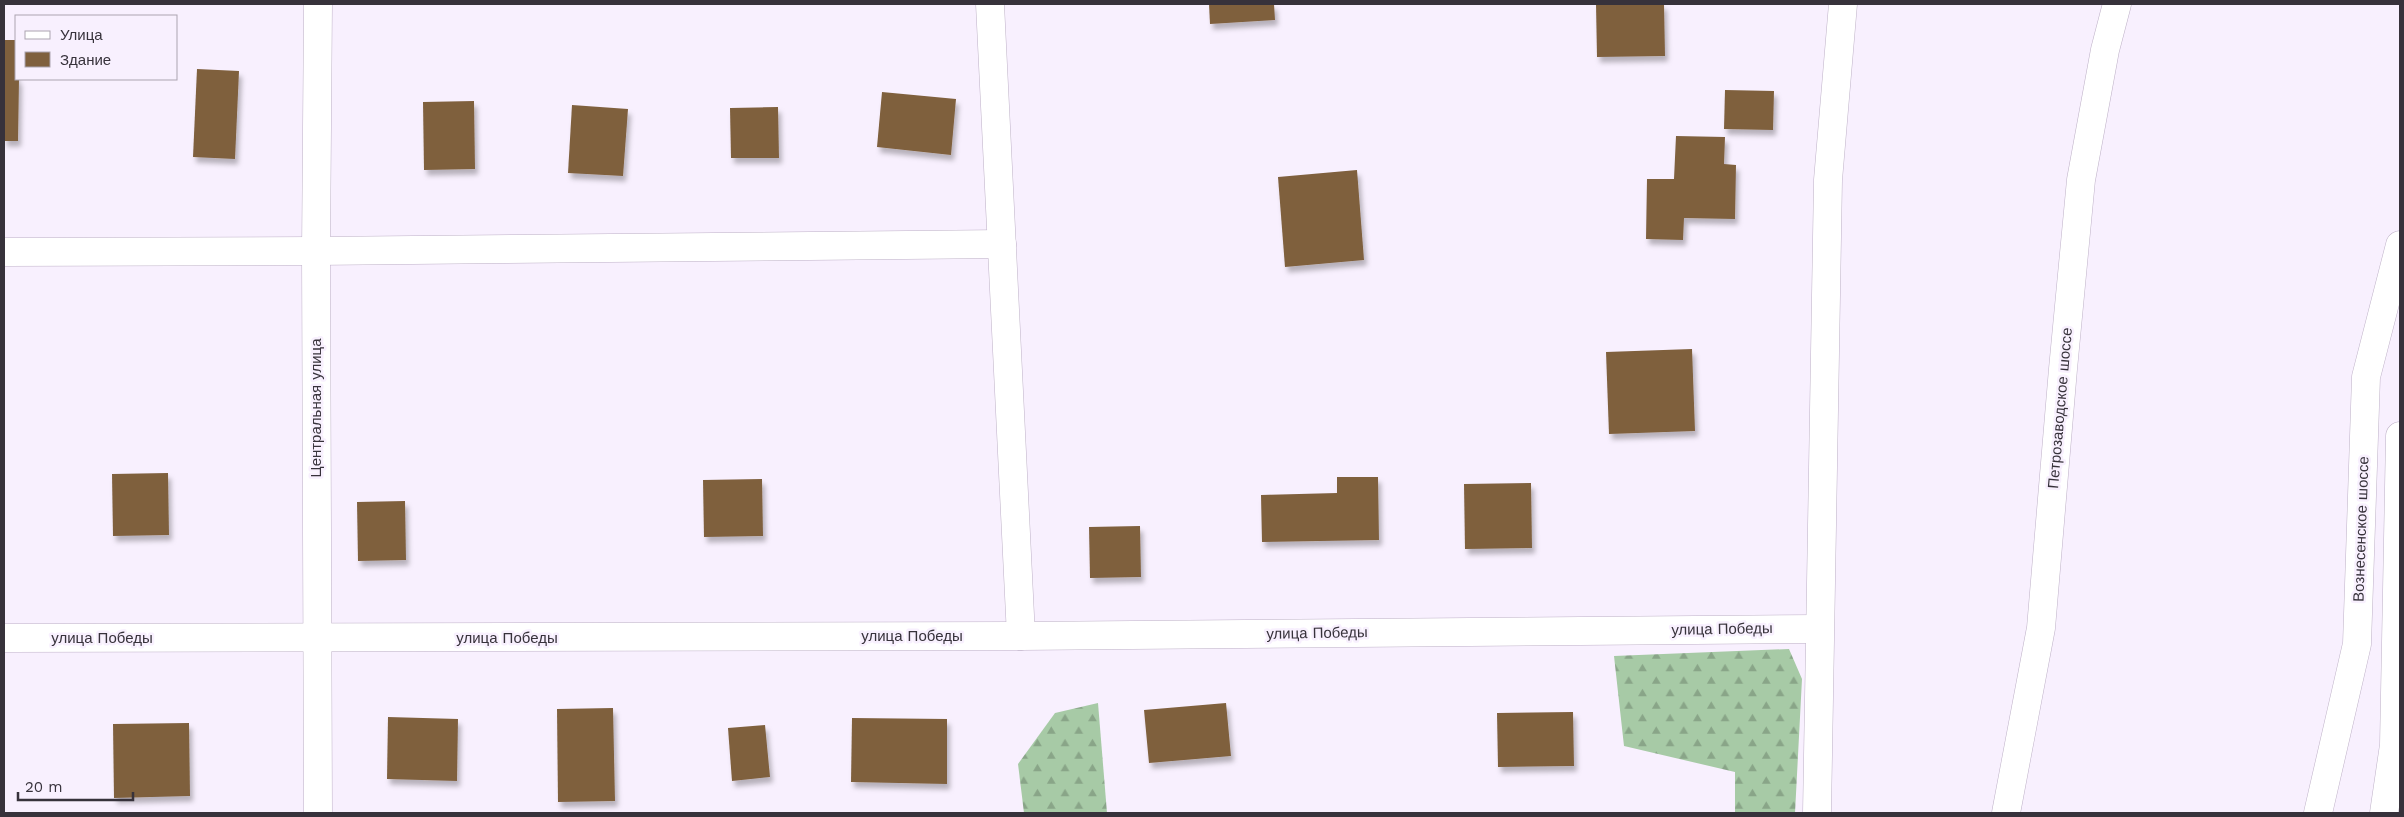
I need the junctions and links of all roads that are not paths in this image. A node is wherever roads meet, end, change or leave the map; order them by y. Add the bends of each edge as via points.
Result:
1 (318, 4) edge
2 (990, 4) edge
3 (1843, 4) edge
4 (2116, 4) edge
5 (1002, 244) junction
6 (2400, 245) edge
7 (316, 251) junction
8 (4, 252) edge
9 (2400, 436) edge
10 (1819, 628) junction
11 (1021, 636) junction
12 (4, 638) edge
13 (317, 638) junction
14 (318, 813) edge
15 (1817, 813) edge
16 (2006, 813) edge
17 (2318, 813) edge
18 (2384, 813) edge

1 - 7 street, Центральная улица
2 - 5 street
3 - 10 street via 1828,180
4 - 16 street, Петрозаводское шоссе via 2081,180 2042,628
5 - 7 street
5 - 11 street
6 - 17 street, Вознесенское шоссе via 2366,377 2356,644
7 - 8 street
7 - 13 street, Центральная улица
9 - 18 street via 2394,745
10 - 11 street, улица Победы
10 - 15 street
11 - 13 street, улица Победы
12 - 13 street, улица Победы
13 - 14 street, Центральная улица

